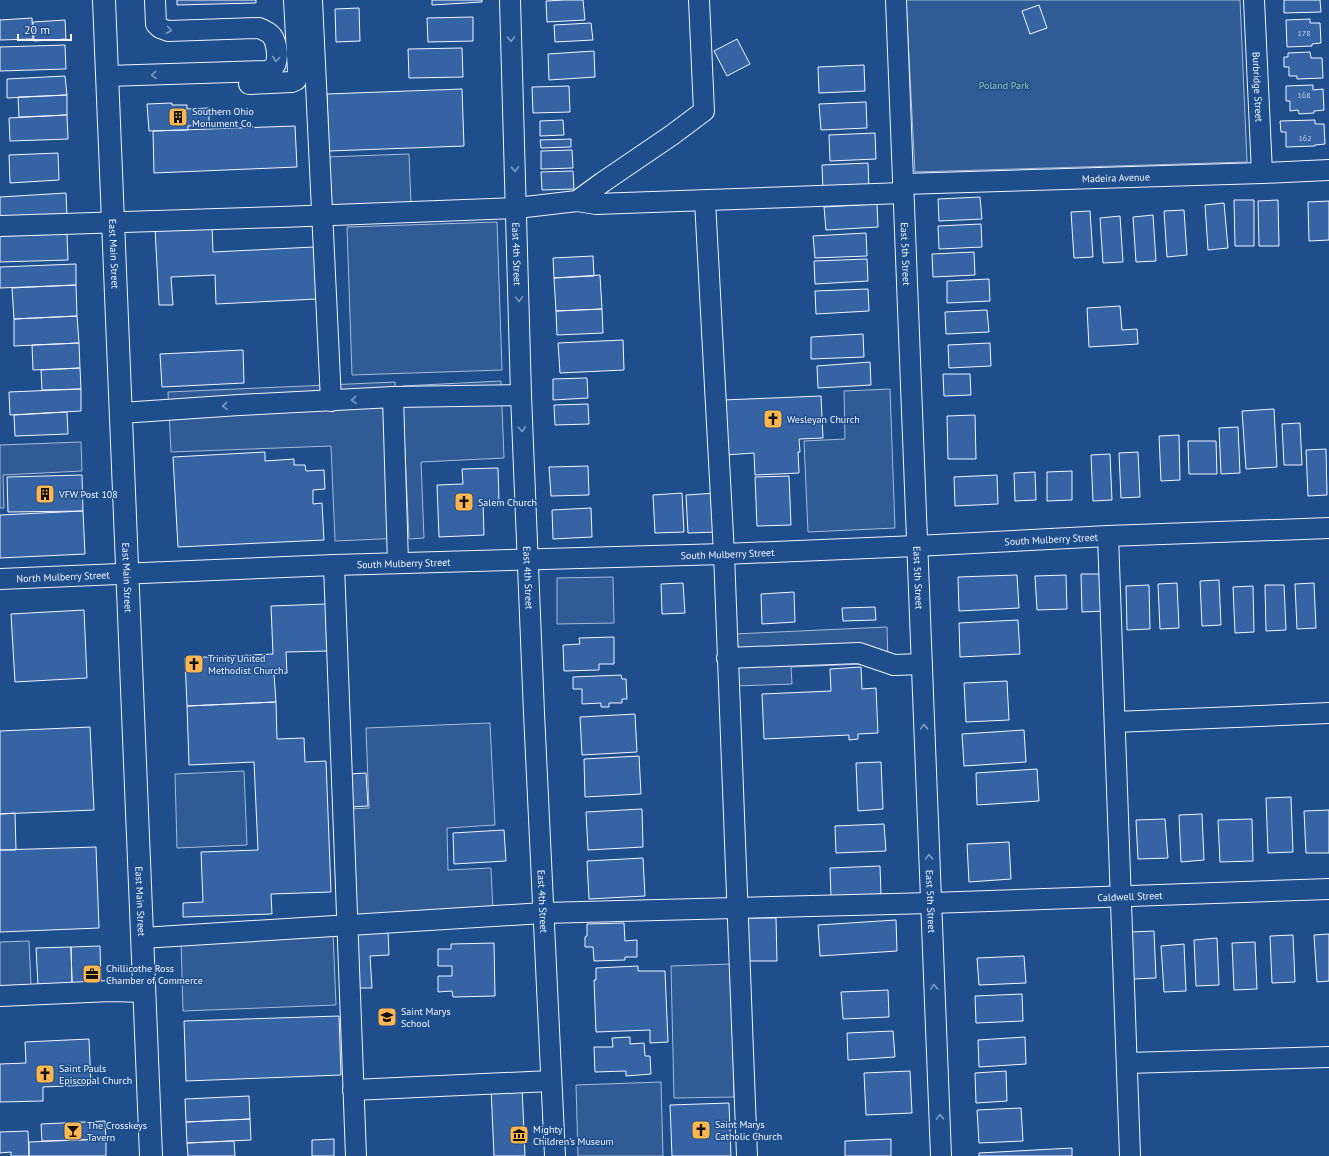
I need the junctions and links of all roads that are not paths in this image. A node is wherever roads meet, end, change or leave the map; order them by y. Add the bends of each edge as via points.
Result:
1 (104, 0) edge
2 (155, 0) edge
3 (294, 0) edge
4 (312, 0) edge
5 (510, 0) edge
6 (699, 0) edge
7 (896, 0) edge
8 (1254, 0) edge
9 (107, 83) junction
10 (1329, 170) edge
11 (1262, 173) junction
12 (903, 188) junction
13 (577, 201) junction
14 (704, 201) junction
15 (516, 208) junction
16 (322, 214) junction
17 (112, 221) junction
18 (0, 226) edge
19 (521, 395) junction
20 (393, 397) junction
21 (331, 401) junction
22 (121, 413) junction
23 (1329, 528) edge
24 (1108, 536) junction
25 (916, 546) junction
26 (724, 554) junction
27 (528, 560) junction
28 (398, 563) junction
29 (334, 565) junction
30 (127, 574) junction
31 (0, 579) edge
32 (727, 658) junction
33 (922, 664) junction
34 (1329, 713) edge
35 (1115, 722) junction
36 (1329, 889) edge
37 (1121, 897) junction
38 (931, 903) junction
39 (738, 908) junction
40 (543, 913) junction
41 (347, 925) junction
42 (142, 938) junction
43 (144, 992) junction
44 (0, 996) edge
45 (1329, 1057) edge
46 (1127, 1063) junction
47 (551, 1081) junction
48 (353, 1090) junction
49 (151, 1156) edge
50 (356, 1156) edge
51 (555, 1156) edge
52 (747, 1156) edge
53 (942, 1156) edge
54 (1130, 1156) edge

1 - 9 main road, East Main Street
2 -> 9 street via 156,24 164,30 259,28 266,31 276,42 275,65 266,71
3 - 9 street via 298,72 296,80 292,82
4 - 16 street
5 -> 15 street, East 4th Street
6 - 13 street via 704,111
7 - 12 street, East 5th Street
8 - 11 street, Burbridge Street
9 - 17 main road, East Main Street
10 - 11 street, Madeira Avenue
11 - 12 street, Madeira Avenue
12 - 14 street, Madeira Avenue
12 - 25 street, East 5th Street
13 - 14 street, Madeira Avenue via 596,204
13 - 15 street
14 - 26 street
15 - 16 street
15 -> 19 street, East 4th Street
16 - 17 street
16 - 21 street
17 - 18 street
17 - 22 main road, East Main Street
19 - 20 street
19 -> 27 street, East 4th Street
20 -> 21 street
20 - 28 street
21 -> 22 street
22 - 30 main road, East Main Street
23 - 24 street, South Mulberry Street
24 - 25 street, South Mulberry Street
24 - 35 street
25 - 26 street, South Mulberry Street
25 - 33 street, East 5th Street
26 - 27 street, South Mulberry Street
26 - 32 street
27 - 28 street, South Mulberry Street
27 - 40 street, East 4th Street
28 - 29 street, South Mulberry Street
29 - 30 street, South Mulberry Street
29 - 41 street
30 - 31 street, North Mulberry Street
30 - 42 main road, East Main Street
32 - 33 street via 859,653 894,665
32 - 39 street
38 -> 33 street, East 5th Street
34 - 35 street
35 - 37 street
36 - 37 street, Caldwell Street
37 - 38 street, Caldwell Street
37 - 46 street
38 - 39 street, Caldwell Street
53 -> 38 street, East 5th Street
39 - 40 street, Caldwell Street
39 - 52 street
40 - 41 street, Caldwell Street
40 - 47 street, East 4th Street
41 - 42 street, Caldwell Street
41 - 48 street
42 - 43 main road, East Main Street
43 - 44 street
43 - 49 main road, East Main Street
45 - 46 street
46 - 54 street
47 - 48 street
47 - 51 street, East 4th Street
48 - 50 street

